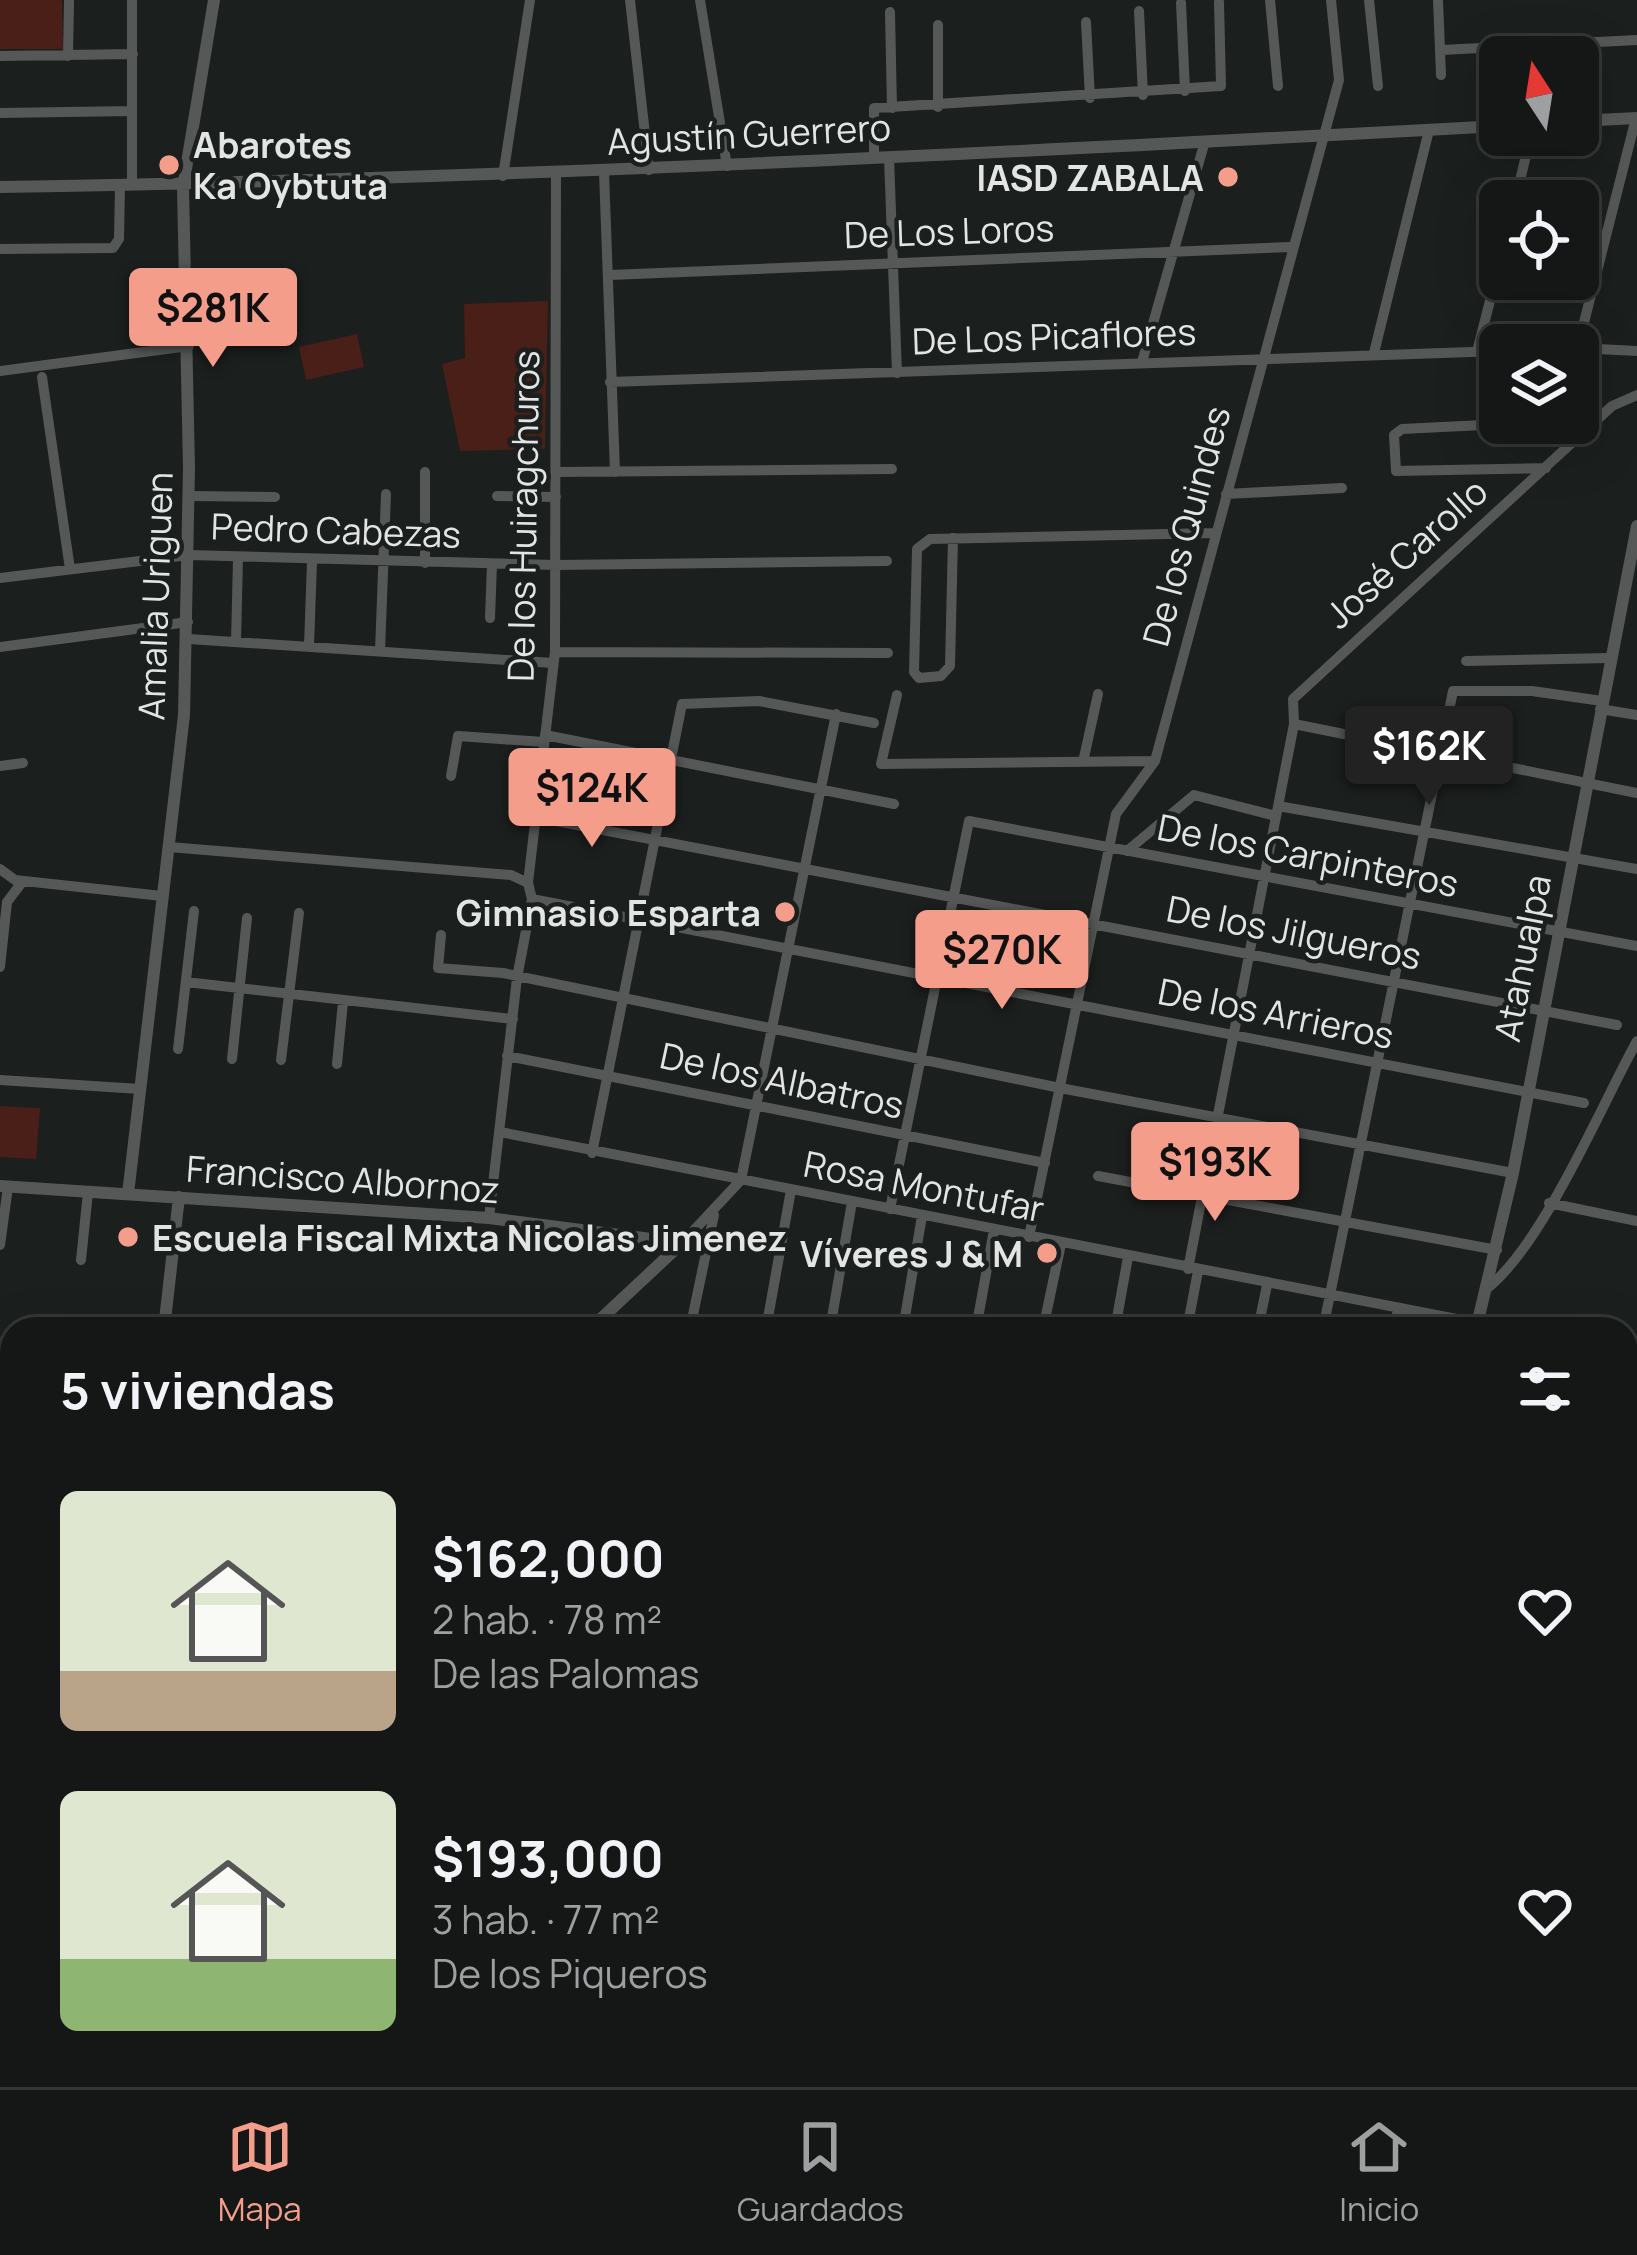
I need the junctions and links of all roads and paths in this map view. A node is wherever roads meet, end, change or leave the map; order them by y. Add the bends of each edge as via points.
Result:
1 (69, 0) edge
2 (132, 0) edge
3 (214, 0) edge
4 (530, 0) edge
5 (630, 0) edge
6 (700, 0) edge
7 (1270, 0) edge
8 (1331, 0) edge
9 (1370, 0) edge
10 (1438, 0) edge
11 (1219, 2) edge
12 (1181, 3) dead end
13 (1139, 11) dead end
14 (890, 13) dead end
15 (1086, 22) dead end
16 (938, 25) dead end
17 (1637, 40) edge
18 (1441, 50) junction
19 (133, 54) junction
20 (0, 56) edge
21 (68, 56) junction
22 (1441, 75) dead end
23 (1278, 86) dead end
24 (1378, 86) dead end
25 (1185, 91) junction
26 (1143, 94) junction
27 (1090, 98) junction
28 (938, 107) junction
29 (892, 108) junction
30 (132, 111) junction
31 (0, 113) edge
32 (1637, 118) edge
33 (1599, 120) edge
34 (1479, 127) edge
35 (1429, 130) junction
36 (1323, 135) junction
37 (1205, 142) junction
38 (881, 158) junction
39 (727, 166) junction
40 (649, 170) junction
41 (556, 171) junction
42 (604, 172) junction
43 (503, 176) junction
44 (126, 185) junction
45 (0, 187) edge
46 (183, 187) junction
47 (1290, 247) junction
48 (0, 249) edge
49 (1174, 252) junction
50 (892, 263) junction
51 (610, 275) junction
52 (1490, 300) edge
53 (1584, 324) edge
54 (189, 346) junction
55 (1599, 348) edge
56 (1637, 351) edge
57 (1477, 352) joint
58 (1374, 353) junction
59 (1262, 358) junction
60 (1142, 362) junction
61 (0, 371) edge
62 (897, 373) junction
63 (42, 377) dead end
64 (610, 382) junction
65 (1637, 395) edge
66 (1599, 418) edge
67 (1479, 425) edge
68 (1571, 444) edge
69 (1546, 468) junction
70 (892, 469) dead end
71 (425, 472) dead end
72 (556, 472) junction
73 (615, 472) junction
74 (1342, 488) dead end
75 (386, 494) dead end
76 (1226, 494) junction
77 (189, 496) junction
78 (497, 496) dead end
79 (275, 497) dead end
80 (556, 497) junction
81 (1637, 526) edge
82 (1215, 533) junction
83 (953, 538) junction
84 (189, 555) junction
85 (238, 557) junction
86 (312, 561) junction
87 (886, 561) dead end
88 (382, 562) junction
89 (425, 563) junction
90 (492, 564) junction
91 (556, 566) junction
92 (70, 569) junction
93 (0, 578) edge
94 (490, 618) dead end
95 (188, 622) junction
96 (189, 639) junction
97 (236, 642) junction
98 (309, 646) junction
99 (0, 647) edge
100 (380, 651) junction
101 (888, 653) dead end
102 (554, 657) junction
103 (1610, 658) junction
104 (1466, 662) dead end
105 (1098, 694) dead end
106 (898, 695) dead end
107 (1601, 705) junction
108 (836, 714) junction
109 (1637, 715) edge
110 (874, 723) dead end
111 (1294, 724) junction
112 (544, 738) junction
113 (1438, 753) junction
114 (673, 761) junction
115 (1154, 761) junction
116 (1083, 762) junction
117 (23, 763) dead end
118 (0, 766) edge
119 (451, 776) dead end
120 (1587, 783) junction
121 (820, 790) junction
122 (1637, 793) edge
123 (894, 804) dead end
124 (1277, 811) junction
125 (535, 817) junction
126 (1424, 831) junction
127 (657, 838) junction
128 (1109, 847) junction
129 (170, 848) junction
130 (1127, 851) junction
131 (1572, 856) junction
132 (806, 864) junction
133 (0, 869) edge
134 (1637, 869) edge
135 (1264, 879) junction
136 (23, 881) junction
137 (528, 884) junction
138 (162, 896) junction
139 (954, 896) junction
140 (532, 899) junction
141 (1410, 906) junction
142 (194, 910) dead end
143 (298, 913) dead end
144 (247, 918) dead end
145 (640, 920) junction
146 (1093, 925) junction
147 (1556, 933) junction
148 (441, 935) dead end
149 (1637, 946) edge
150 (789, 947) junction
151 (1250, 954) junction
152 (0, 967) edge
153 (938, 975) junction
154 (517, 978) junction
155 (186, 982) junction
156 (1396, 982) junction
157 (240, 988) junction
158 (290, 994) junction
159 (624, 998) junction
160 (344, 1002) junction
161 (1077, 1005) junction
162 (1542, 1010) junction
163 (513, 1019) junction
164 (1617, 1024) dead end
165 (772, 1026) junction
166 (1234, 1036) junction
167 (1637, 1041) edge
168 (178, 1049) dead end
169 (507, 1056) junction
170 (232, 1059) dead end
171 (921, 1059) junction
172 (280, 1060) dead end
173 (337, 1064) dead end
174 (1378, 1064) junction
175 (608, 1075) junction
176 (0, 1080) edge
177 (1060, 1088) junction
178 (140, 1089) junction
179 (1528, 1092) junction
180 (1584, 1103) dead end
181 (755, 1105) junction
182 (1218, 1118) junction
183 (500, 1132) junction
184 (904, 1137) junction
185 (1358, 1144) junction
186 (592, 1153) junction
187 (1045, 1162) junction
188 (1513, 1173) junction
189 (1098, 1176) dead end
190 (741, 1180) junction
191 (4, 1186) edge
192 (791, 1190) junction
193 (88, 1192) junction
194 (128, 1194) junction
195 (179, 1197) junction
196 (1202, 1198) junction
197 (852, 1202) junction
198 (1549, 1204) junction
199 (890, 1210) junction
200 (714, 1213) junction
201 (922, 1216) junction
202 (489, 1218) junction
203 (1341, 1219) junction
204 (1637, 1221) edge
205 (994, 1230) junction
206 (1029, 1237) junction
207 (682, 1243) junction
208 (1060, 1244) junction
209 (0, 1245) edge
210 (1497, 1250) junction
211 (1129, 1257) junction
212 (80, 1260) dead end
213 (1193, 1270) junction
214 (1267, 1285) junction
215 (1490, 1287) junction
216 (1328, 1296) junction
217 (1398, 1309) junction
218 (165, 1317) edge
219 (603, 1317) edge
220 (692, 1317) edge
221 (768, 1317) edge
222 (832, 1317) edge
223 (905, 1317) edge
224 (978, 1317) edge
225 (1045, 1317) edge
226 (1117, 1317) edge
227 (1188, 1317) edge
228 (1260, 1317) edge
229 (1325, 1317) edge
230 (1396, 1317) edge
231 (1435, 1317) edge
232 (1480, 1317) edge

1 - 21 street
2 - 19 street
3 - 46 street, Amalia Uriguen
4 - 43 street
5 - 40 street
6 - 39 street
7 - 23 street
8 - 36 street, De los Quindes via 1339,80
9 - 24 street
10 - 18 street
11 - 25 street via 1221,86
12 - 25 street
13 - 26 street
14 - 29 street
15 - 27 street
16 - 28 street
17 - 18 street
18 - 22 street
19 - 21 street
19 - 30 street
20 - 21 street
25 - 26 street
26 - 27 street
27 - 28 street
28 - 29 street
29 - 38 street via 874,108
30 - 31 street
30 - 44 street
32 - 33 street
32 - 53 street
34 - 35 street, Agustín Guerrero
35 - 36 street, Agustín Guerrero
35 - 58 street
36 - 37 street, Agustín Guerrero
36 - 47 street, De los Quindes
37 - 38 street, Agustín Guerrero
37 - 49 street
38 - 39 street, Agustín Guerrero
38 - 50 street
39 - 40 street, Agustín Guerrero
40 - 42 street, Agustín Guerrero
41 - 42 street, Agustín Guerrero
41 - 43 street, Agustín Guerrero
41 - 72 street, De los Huiragchuros
42 - 51 street
43 - 46 street, Agustín Guerrero
44 - 45 street, Agustín Guerrero
44 - 46 street, Agustín Guerrero
44 - 48 street via 113,248
46 - 54 street, Amalia Uriguen
47 - 49 street, De Los Loros
47 - 59 street, De los Quindes
49 - 50 street, De Los Loros
49 - 60 street
50 - 51 street, De Los Loros
50 - 62 street
51 - 64 street
52 - 57 street
54 - 61 street
54 - 77 street, Amalia Uriguen
55 - 56 street
57 - 58 street, De Los Picaflores
58 - 59 street, De Los Picaflores
59 - 60 street, De Los Picaflores
59 - 76 street, De los Quindes
60 - 62 street, De Los Picaflores
62 - 64 street, De Los Picaflores
63 - 92 street
64 - 73 street
65 - 66 street, José Carollo
67 - 69 street via 1402,428 1394,435 1396,471
68 - 69 street, José Carollo
69 - 111 street, José Carollo via 1310,680 1293,699
70 - 73 street
71 - 89 street
72 - 73 street
72 - 80 street, De los Huiragchuros
74 - 76 street
75 - 88 street
76 - 82 street, De los Quindes
77 - 79 street
77 - 84 street, Amalia Uriguen
78 - 80 street
80 - 91 street, De los Huiragchuros
81 - 103 street, Atahualpa
82 - 83 street
82 - 115 street, De los Quindes
83 - 83 street via 917,549 914,672 922,679 950,666
84 - 85 street, Pedro Cabezas
84 - 92 street, Pedro Cabezas
84 - 95 street, Amalia Uriguen
85 - 86 street, Pedro Cabezas
85 - 97 street
86 - 88 street, Pedro Cabezas
86 - 98 street
87 - 91 street, Pedro Cabezas
88 - 89 street, Pedro Cabezas
88 - 100 street
89 - 90 street, Pedro Cabezas
90 - 91 street, Pedro Cabezas
90 - 94 street
91 - 102 street, De los Huiragchuros
92 - 93 street, Pedro Cabezas
95 - 96 street, Amalia Uriguen
95 - 99 street
96 - 97 street
96 - 129 street, Amalia Uriguen
97 - 98 street
98 - 100 street
100 - 102 street
101 - 102 street
102 - 112 street, De los Huiragchuros
103 - 104 street
103 - 107 street, Atahualpa
105 - 116 street
106 - 116 street via 881,764
107 - 109 street
107 - 113 street via 1532,691 1453,691
107 - 120 street, Atahualpa
108 - 110 street
108 - 114 street via 759,701 682,704
108 - 121 street
111 - 113 street
111 - 124 street, José Carollo
112 - 114 street
112 - 119 street via 458,736
112 - 125 street, De los Huiragchuros
113 - 120 street
113 - 126 street
114 - 121 street
114 - 127 street
115 - 116 street
115 - 128 street, De los Quindes via 1116,814
117 - 118 street
120 - 122 street
120 - 131 street, Atahualpa
121 - 123 street
121 - 132 street
124 - 126 street
124 - 130 street via 1194,795
124 - 135 street, José Carollo
125 - 127 street, De los Jilgueros
125 - 137 street, De los Huiragchuros
126 - 131 street
126 - 141 street
127 - 132 street, De los Jilgueros
127 - 145 street
128 - 130 street, De los Carpinteros
128 - 139 street, De los Carpinteros via 968,821
128 - 146 street, De los Quindes
129 - 137 street via 493,873
129 - 138 street, Amalia Uriguen
130 - 135 street, De los Carpinteros
131 - 134 street
131 - 147 street, Atahualpa
132 - 139 street, De los Jilgueros
132 - 150 street
133 - 136 street
135 - 141 street, De los Carpinteros
135 - 151 street, José Carollo
136 - 138 street
136 - 152 street via 7,902
137 - 140 street, De los Huiragchuros
138 - 178 street, Amalia Uriguen
139 - 146 street, De los Jilgueros
139 - 153 street
140 - 145 street, De los Arrieros
140 - 154 street, De los Huiragchuros
141 - 147 street, De los Carpinteros
141 - 156 street
142 - 155 street
143 - 158 street
144 - 157 street
145 - 150 street, De los Arrieros
145 - 159 street
146 - 151 street, De los Jilgueros
146 - 161 street, De los Quindes
147 - 149 street, De los Carpinteros
147 - 162 street, Atahualpa
148 - 154 street via 438,968
150 - 153 street, De los Arrieros
150 - 165 street
151 - 156 street, De los Jilgueros
151 - 166 street, José Carollo
153 - 161 street, De los Arrieros
153 - 171 street
154 - 159 street
154 - 163 street, De los Huiragchuros
155 - 157 street
155 - 168 street
156 - 162 street, De los Jilgueros
156 - 174 street
157 - 158 street
157 - 170 street
158 - 160 street
158 - 172 street
159 - 165 street
159 - 175 street
160 - 163 street
160 - 173 street
161 - 166 street, De los Arrieros
161 - 177 street, De los Quindes
162 - 164 street, De los Jilgueros
162 - 179 street, Atahualpa
163 - 169 street, De los Huiragchuros
165 - 171 street
165 - 181 street
166 - 174 street, De los Arrieros
166 - 182 street, José Carollo
167 - 198 street
169 - 175 street, De los Albatros
169 - 183 street, De los Huiragchuros
171 - 177 street
171 - 184 street
174 - 179 street, De los Arrieros
174 - 185 street
175 - 181 street, De los Albatros
175 - 186 street
176 - 178 street
177 - 182 street
177 - 187 street, De los Quindes
178 - 194 street, Amalia Uriguen
179 - 180 street, De los Arrieros
179 - 188 street, Atahualpa
181 - 184 street, De los Albatros
181 - 190 street
182 - 185 street
182 - 196 street, José Carollo
183 - 186 street, Rosa Montufar
183 - 202 street, De los Huiragchuros
184 - 187 street, De los Albatros
184 - 199 street
185 - 188 street
185 - 203 street
186 - 190 street, Rosa Montufar
187 - 206 street, De los Quindes
188 - 210 street, Atahualpa
189 - 196 street
190 - 192 street, Rosa Montufar
190 - 200 street
191 - 193 street, Francisco Albornoz
191 - 209 street
192 - 197 street, Rosa Montufar
192 - 221 street
193 - 194 street, Francisco Albornoz
193 - 212 street
194 - 195 street, Francisco Albornoz
195 - 202 street, Francisco Albornoz
195 - 218 street
196 - 203 street
196 - 213 street, José Carollo
197 - 199 street, Rosa Montufar
197 - 222 street
198 - 204 street
198 - 215 street
199 - 201 street, Rosa Montufar
200 - 207 street
200 - 220 street
201 - 205 street, Rosa Montufar
201 - 223 street
202 - 207 street, Francisco Albornoz
203 - 210 street
203 - 216 street
205 - 206 street, Rosa Montufar
205 - 224 street
206 - 208 street, Rosa Montufar
207 - 219 street
208 - 211 street, Rosa Montufar
208 - 225 street
210 - 215 street, Atahualpa
211 - 213 street, Rosa Montufar
211 - 226 street
213 - 214 street, Rosa Montufar
213 - 227 street, José Carollo
214 - 216 street, Rosa Montufar
214 - 228 street
215 - 232 street, Atahualpa
216 - 217 street, Rosa Montufar
216 - 229 street
217 - 230 street
217 - 231 street, Rosa Montufar

